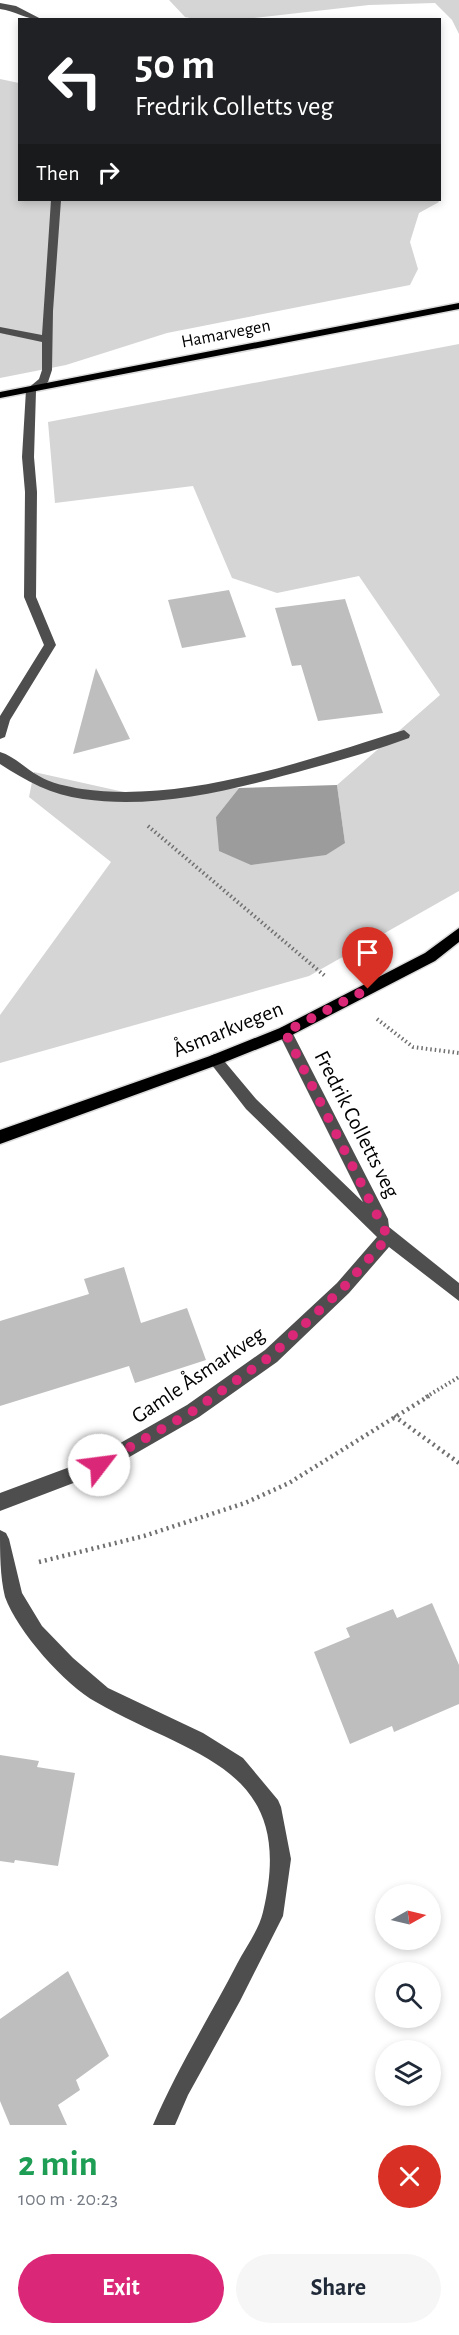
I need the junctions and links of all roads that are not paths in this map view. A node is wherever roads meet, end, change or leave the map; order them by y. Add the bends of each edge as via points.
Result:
1 (0, 6) edge
2 (35, 18) edge
3 (56, 201) edge
4 (459, 306) edge
5 (0, 330) edge
6 (48, 340) junction
7 (31, 390) junction
8 (0, 395) edge
9 (0, 734) edge
10 (404, 735) dead end
11 (0, 757) edge
12 (459, 934) edge
13 (285, 1032) junction
14 (215, 1060) junction
15 (0, 1137) edge
16 (388, 1237) junction
17 (459, 1293) edge
18 (0, 1502) edge
19 (0, 1539) edge
20 (164, 2125) edge

1 - 2 street
3 - 6 street
4 - 7 main road, Hamarvegen
5 - 6 street
6 - 7 street via 48,370 44,380
7 - 8 main road, Hamarvegen
7 - 9 street via 30,597 50,645 4,720
10 - 11 street via 220,786 171,794 113,797 47,787 14,770
12 - 13 main road, Åsmarkvegen via 430,957
13 - 14 main road, Åsmarkvegen
13 - 16 street, Fredrik Colletts veg
14 - 15 main road, Åsmarkvegen
14 - 16 street, Fredrik Colletts veg via 251,1104
16 - 17 street, Fredrik Colletts veg
16 - 18 street, Gamle Åsmarkveg via 343,1288 271,1356 193,1411 99,1465
19 - 20 street via 14,1596 35,1634 66,1665 101,1695 196,1740 236,1765 271,1807 281,1859 273,1916 180,2087

